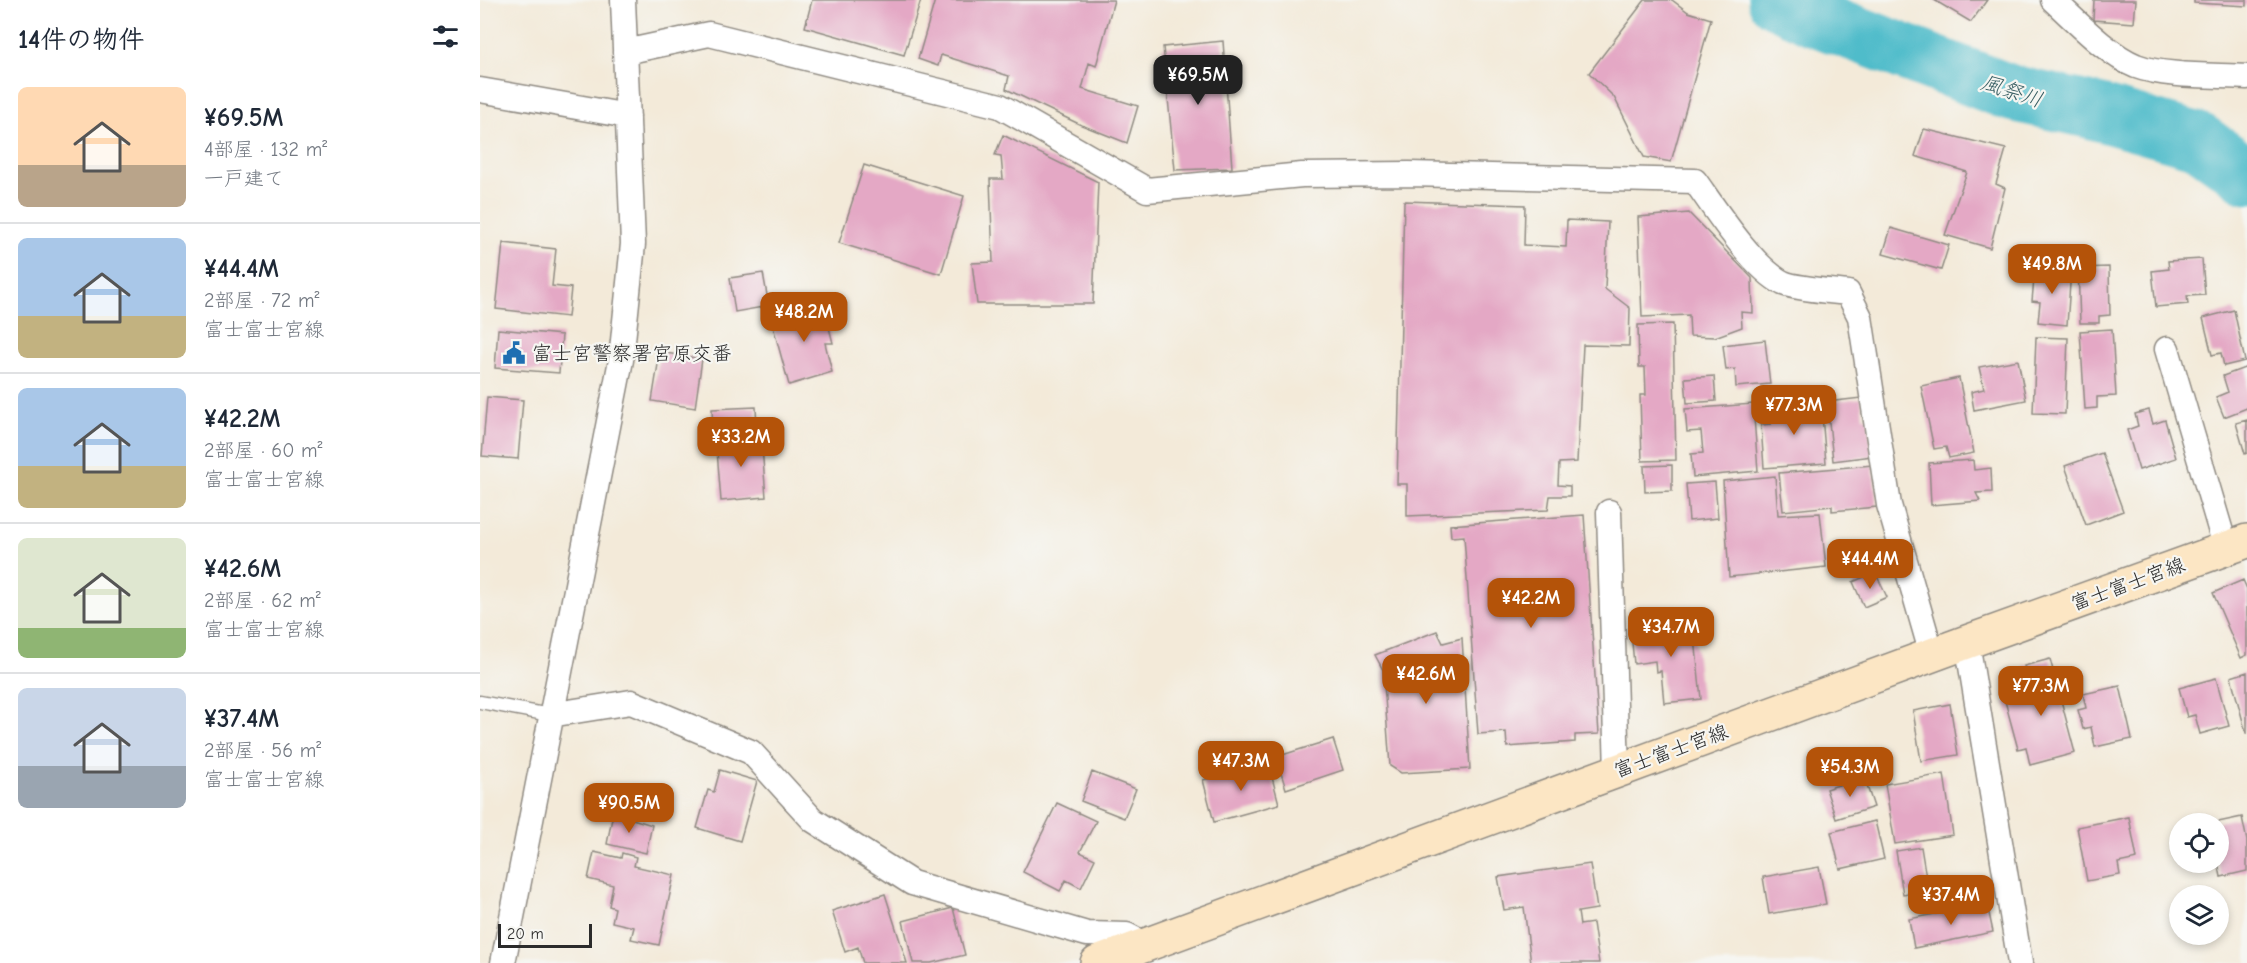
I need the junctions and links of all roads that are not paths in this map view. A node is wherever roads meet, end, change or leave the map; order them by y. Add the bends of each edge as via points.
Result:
1 (623, 0) edge
2 (2053, 0) edge
3 (625, 52) junction
4 (2247, 77) edge
5 (480, 90) edge
6 (628, 116) junction
7 (2167, 349) dead end
8 (1609, 512) dead end
9 (2237, 545) edge
10 (1967, 642) junction
11 (1932, 655) junction
12 (480, 702) edge
13 (550, 715) junction
14 (1617, 771) junction
15 (1146, 945) junction
16 (503, 963) edge
17 (1097, 963) edge
18 (2020, 963) edge

1 - 3 street
2 - 4 street via 2099,42 2136,66 2160,72
3 - 6 street
3 - 11 street via 709,34 1000,106 1147,190 1302,175 1695,180 1726,225 1768,273 1785,284 1848,293 1860,317 1889,505
5 - 6 street
6 - 13 street via 633,244 621,360
7 - 9 street
8 - 14 street
9 - 10 main road, 富士富士宮線
10 - 11 main road, 富士富士宮線
10 - 18 street
11 - 14 main road, 富士富士宮線
12 - 13 lane
13 - 15 street via 631,702 751,752 813,820 912,883 1087,934 1127,935
13 - 16 street
14 - 15 main road, 富士富士宮線
15 - 17 main road, 富士富士宮線

